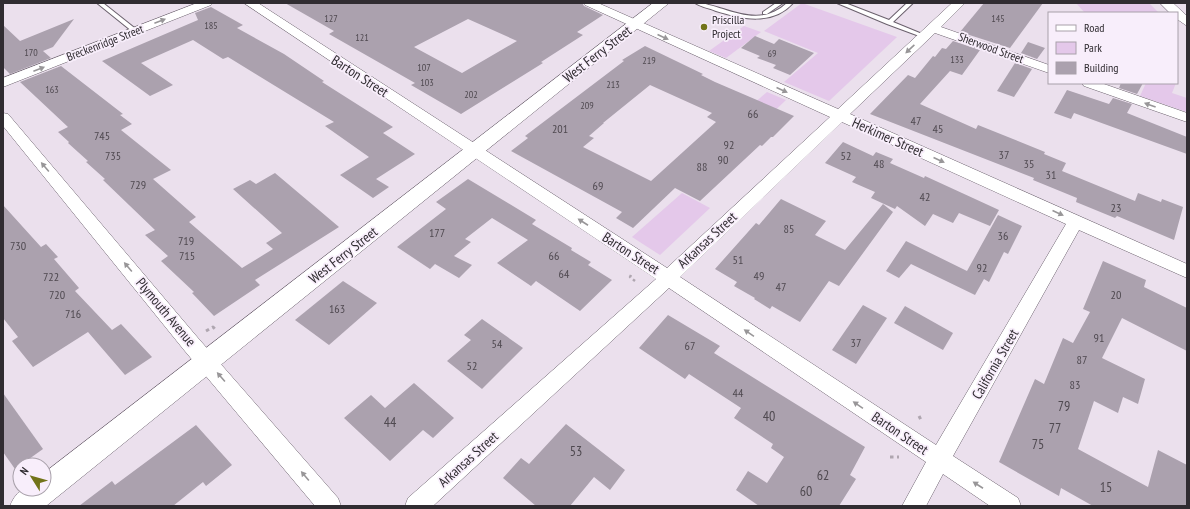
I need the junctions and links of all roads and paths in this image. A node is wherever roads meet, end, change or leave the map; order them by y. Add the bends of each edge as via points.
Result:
1 (100, 3) edge
2 (207, 3) edge
3 (250, 3) edge
4 (589, 3) edge
5 (662, 3) edge
6 (698, 3) edge
7 (780, 3) edge
8 (790, 3) edge
9 (840, 3) edge
10 (910, 3) edge
11 (959, 3) edge
12 (1166, 3) edge
13 (1176, 12) edge
14 (737, 14) junction
15 (1178, 14) edge
16 (1187, 22) edge
17 (889, 23) junction
18 (635, 24) junction
19 (135, 31) junction
20 (929, 32) junction
21 (1048, 69) edge
22 (3, 83) edge
23 (1092, 84) edge
24 (839, 116) junction
25 (3, 117) edge
26 (1187, 118) edge
27 (474, 151) junction
28 (1076, 221) junction
29 (1187, 271) edge
30 (630, 277) dead end
31 (668, 278) junction
32 (636, 281) dead end
33 (213, 327) dead end
34 (206, 331) dead end
35 (207, 362) junction
36 (919, 416) dead end
37 (922, 422) dead end
38 (890, 457) dead end
39 (901, 457) dead end
40 (940, 460) junction
41 (24, 506) edge
42 (330, 506) edge
43 (416, 506) edge
44 (913, 506) edge
45 (1010, 506) edge

1 - 19 lane
19 -> 2 street, Breckenridge Street
3 - 27 street, Barton Street
4 - 18 street, Herkimer Street
5 - 18 street, West Ferry Street
6 - 14 lane
7 - 14 lane via 768,12
8 - 14 lane via 769,17 752,18
9 - 17 lane
10 - 17 lane
11 - 20 street, Arkansas Street
12 - 13 street
15 - 16 street
17 - 20 lane
18 -> 24 street, Herkimer Street
18 - 27 street, West Ferry Street
22 -> 19 street, Breckenridge Street
20 - 21 street, Sherwood Street
20 -> 24 street, Arkansas Street
26 -> 23 street
24 -> 28 street, Herkimer Street
24 - 31 street, Arkansas Street
35 -> 25 street, Plymouth Avenue
31 -> 27 street, Barton Street
27 - 35 street, West Ferry Street
28 - 29 street, Herkimer Street
28 - 40 street, California Street
30 - 32 path
40 -> 31 street, Barton Street
31 - 43 street, Arkansas Street
33 - 34 path
35 - 41 street, West Ferry Street
42 -> 35 street, Plymouth Avenue
36 - 37 path
38 - 39 path
40 - 44 street, California Street
45 -> 40 street, Barton Street

